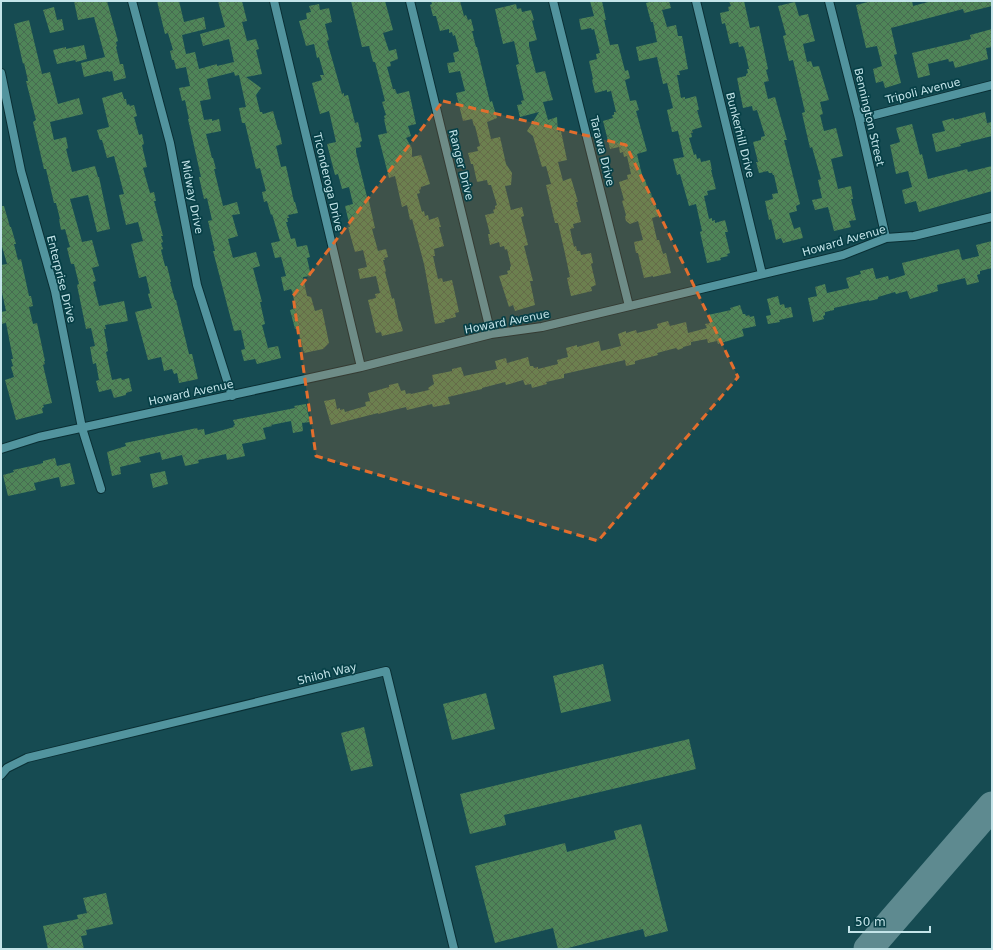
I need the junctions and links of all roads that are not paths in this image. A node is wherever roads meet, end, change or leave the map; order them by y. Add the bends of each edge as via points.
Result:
1 (132, 1) edge
2 (274, 1) edge
3 (410, 1) edge
4 (553, 1) edge
5 (696, 1) edge
6 (829, 1) edge
7 (1, 73) edge
8 (992, 85) edge
9 (859, 119) junction
10 (992, 217) edge
11 (886, 238) junction
12 (762, 274) junction
13 (630, 306) junction
14 (491, 334) junction
15 (361, 367) junction
16 (232, 396) junction
17 (82, 428) junction
18 (1, 449) edge
19 (101, 489) dead end
20 (1, 775) edge
21 (454, 949) edge

1 - 16 street, Midway Drive via 170,143 197,285
2 - 15 street, Ticonderoga Drive
3 - 14 street, Ranger Drive
4 - 13 street, Tarawa Drive
5 - 12 street, Bunkerhill Drive
6 - 9 street, Bennington Street
7 - 17 street, Enterprise Drive via 21,170 55,291
8 - 9 street, Tripoli Avenue
9 - 11 street, Bennington Street
10 - 11 street, Howard Avenue via 914,236
11 - 12 street, Howard Avenue via 843,255
12 - 13 street, Howard Avenue
13 - 14 street, Howard Avenue via 542,327
14 - 15 street, Howard Avenue
15 - 16 street, Howard Avenue
16 - 17 street, Howard Avenue
17 - 18 street, Howard Avenue via 39,437
17 - 19 street, Enterprise Drive
20 - 21 street, Shiloh Way via 7,768 27,758 386,672

